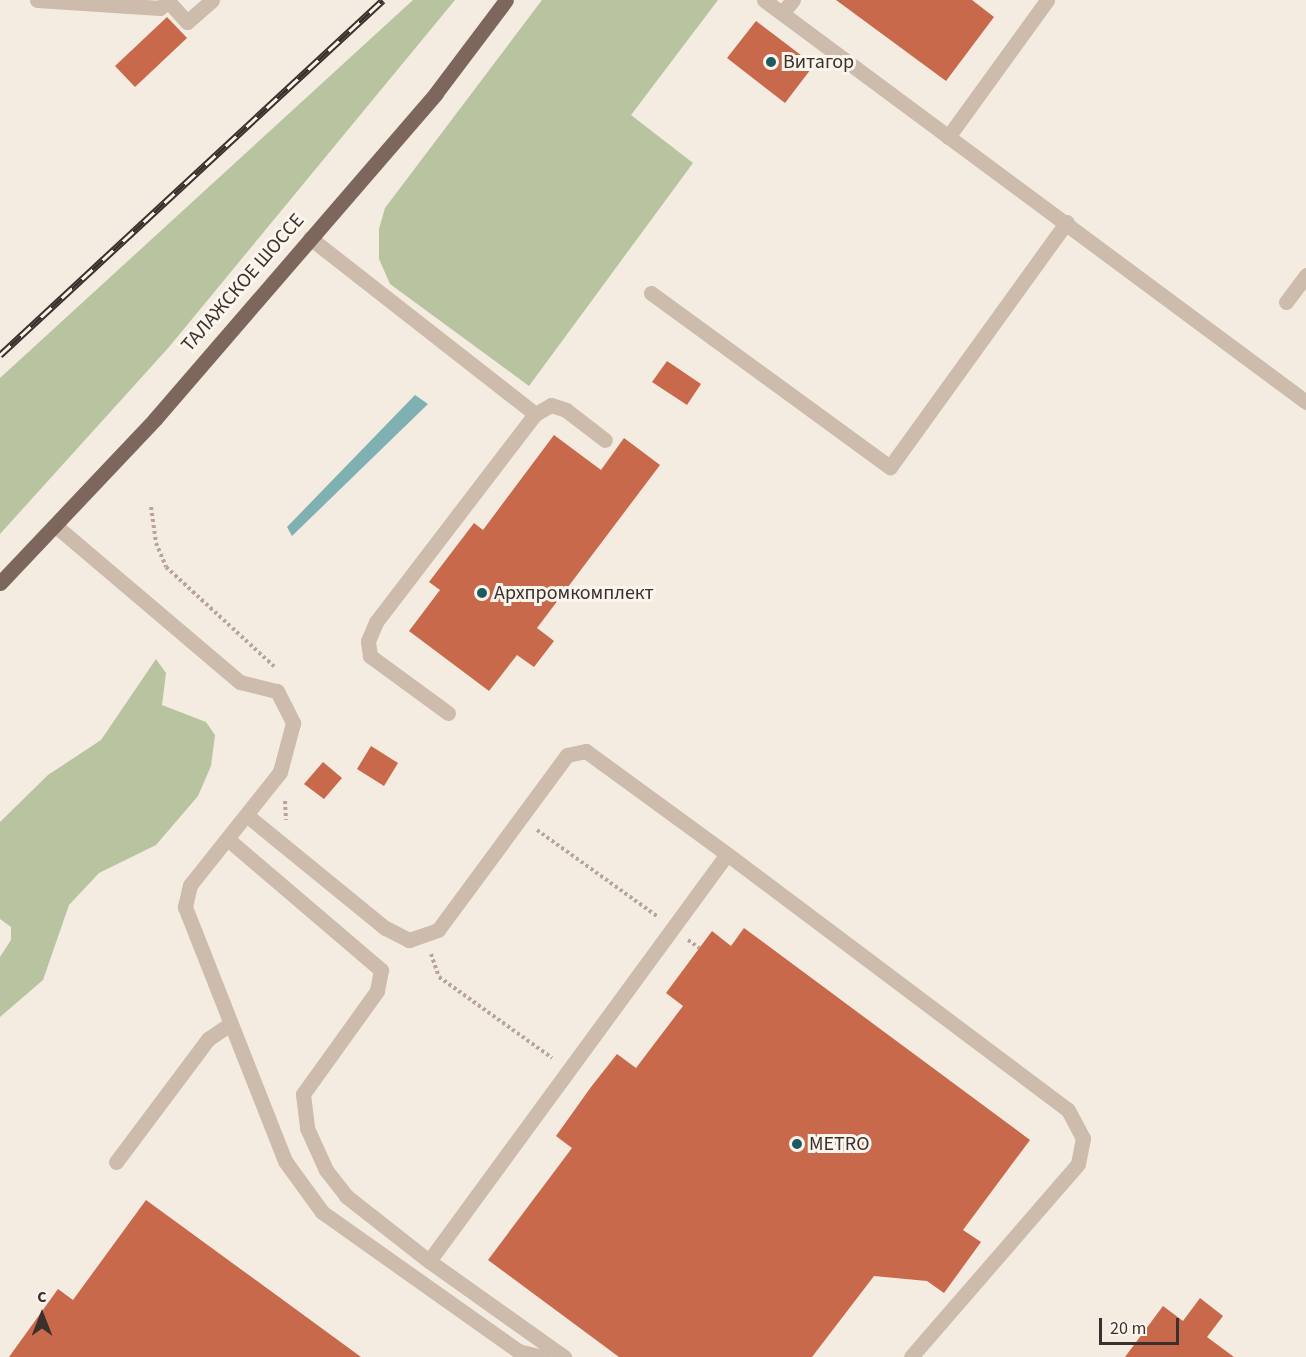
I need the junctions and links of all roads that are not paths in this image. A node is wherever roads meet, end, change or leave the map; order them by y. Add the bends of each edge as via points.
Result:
1 (37, 0) edge
2 (212, 0) edge
3 (506, 0) edge
4 (764, 0) edge
5 (793, 0) edge
6 (1047, 0) edge
7 (168, 1) edge
8 (782, 13) junction
9 (948, 137) junction
10 (1067, 222) junction
11 (310, 238) junction
12 (1306, 275) edge
13 (651, 293) dead end
14 (1286, 302) dead end
15 (1306, 402) edge
16 (535, 414) junction
17 (605, 440) dead end
18 (57, 527) junction
19 (0, 583) edge
20 (448, 713) dead end
21 (249, 817) junction
22 (230, 841) junction
23 (727, 854) junction
24 (229, 1025) junction
25 (116, 1162) dead end
26 (429, 1261) junction
27 (542, 1357) edge
28 (564, 1357) edge
29 (911, 1357) edge

1 - 7 lane via 160,8
2 - 7 lane via 188,22
3 - 11 main road, ТАЛАЖСКОЕ ШОССЕ via 436,93
4 - 8 lane
5 - 8 lane
6 - 9 lane
8 - 9 lane
9 - 10 lane
10 - 13 lane via 890,467
10 - 15 lane
11 - 16 lane
11 - 18 main road, ТАЛАЖСКОЕ ШОССЕ
12 - 14 lane
16 - 17 lane via 551,405 566,410
16 - 20 lane via 376,622 368,641 370,656
18 - 19 main road, ТАЛАЖСКОЕ ШОССЕ
18 - 21 lane via 240,682 277,691 292,723 289,746 280,772
21 - 22 lane
21 - 23 lane via 385,928 409,940 438,930 567,755 586,751
22 - 24 lane via 190,885 184,907
22 - 26 lane via 381,970 377,991 303,1094 307,1128 326,1170 346,1196
23 - 26 lane
23 - 29 lane via 1068,1110 1083,1138 1078,1164
24 - 25 lane via 208,1039
24 - 27 lane via 285,1161 322,1212 518,1351
26 - 28 lane

